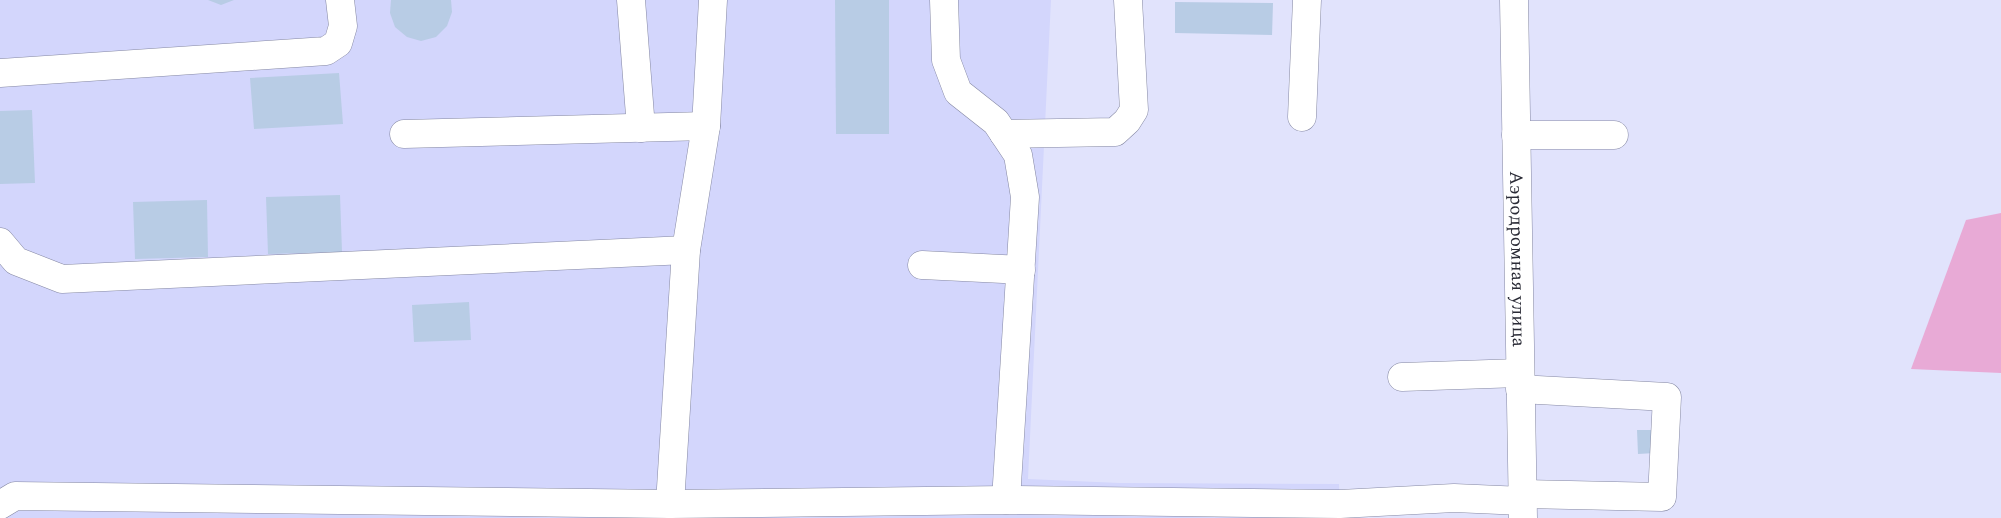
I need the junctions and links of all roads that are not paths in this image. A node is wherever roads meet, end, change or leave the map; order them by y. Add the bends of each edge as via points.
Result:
1 (340, 0) edge
2 (631, 0) edge
3 (713, 0) edge
4 (944, 0) edge
5 (1128, 0) edge
6 (1307, 0) edge
7 (1514, 0) edge
8 (0, 73) edge
9 (1302, 117) dead end
10 (706, 126) junction
11 (641, 128) junction
12 (404, 134) dead end
13 (1004, 134) junction
14 (1516, 135) junction
15 (1614, 135) dead end
16 (1, 246) edge
17 (686, 250) junction
18 (922, 265) dead end
19 (1021, 270) junction
20 (1402, 377) dead end
21 (1520, 381) junction
22 (1006, 500) junction
23 (670, 504) junction
24 (1523, 504) edge
25 (0, 505) edge
26 (455, 510) edge
27 (864, 510) edge

1 - 8 street via 343,26 338,43 326,52
2 - 11 street
3 - 10 street
4 - 13 street via 946,60 958,92 996,122
5 - 13 street via 1134,110 1127,121 1115,132
6 - 9 street
7 - 14 street, Аэродромная улица
10 - 11 street
10 - 17 street
11 - 12 street
13 - 19 street via 1018,155 1025,197
14 - 15 street
14 - 21 street, Аэродромная улица
16 - 17 street via 16,261 62,279
17 - 23 street
18 - 19 street
19 - 22 street
20 - 21 street
21 - 24 street, Аэродромная улица
21 - 24 street via 1667,396 1662,497
22 - 24 street via 1340,504 1454,498
22 - 27 street
23 - 26 street
23 - 27 street
25 - 26 street via 15,496

